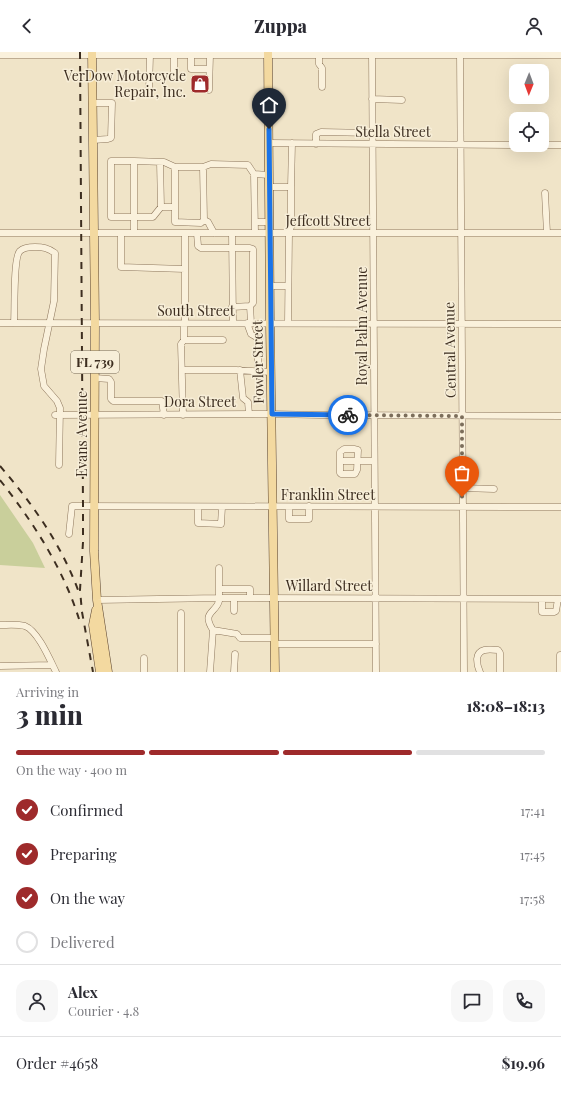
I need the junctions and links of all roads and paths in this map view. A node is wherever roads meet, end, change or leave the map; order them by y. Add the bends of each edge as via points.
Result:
1 (92, 53) edge
2 (268, 53) edge
3 (372, 53) edge
4 (321, 54) edge
5 (460, 54) edge
6 (0, 55) edge
7 (150, 55) junction
8 (174, 55) junction
9 (191, 55) junction
10 (210, 55) junction
11 (561, 55) edge
12 (209, 69) junction
13 (174, 76) dead end
14 (322, 87) dead end
15 (149, 90) dead end
16 (209, 90) dead end
17 (372, 99) junction
18 (402, 100) dead end
19 (92, 103) junction
20 (372, 133) junction
21 (93, 140) junction
22 (269, 143) junction
23 (292, 144) junction
24 (316, 144) junction
25 (372, 144) junction
26 (461, 144) junction
27 (561, 144) edge
28 (509, 145) edge
29 (549, 145) edge
30 (134, 162) junction
31 (160, 162) junction
32 (175, 166) junction
33 (203, 167) junction
34 (254, 174) junction
35 (269, 175) junction
36 (269, 187) junction
37 (291, 187) junction
38 (545, 193) dead end
39 (161, 207) junction
40 (175, 207) junction
41 (134, 217) junction
42 (204, 220) junction
43 (255, 222) junction
44 (269, 222) junction
45 (0, 233) edge
46 (94, 233) junction
47 (121, 233) junction
48 (134, 233) junction
49 (185, 233) junction
50 (197, 233) junction
51 (214, 233) junction
52 (232, 233) junction
53 (255, 233) junction
54 (289, 233) junction
55 (373, 233) junction
56 (547, 233) junction
57 (561, 233) edge
58 (270, 234) junction
59 (461, 234) junction
60 (232, 248) junction
61 (185, 269) junction
62 (270, 286) junction
63 (288, 286) junction
64 (250, 306) junction
65 (232, 307) junction
66 (14, 323) junction
67 (95, 323) junction
68 (232, 323) junction
69 (249, 323) junction
70 (270, 323) junction
71 (288, 323) junction
72 (374, 323) junction
73 (461, 323) junction
74 (0, 324) edge
75 (49, 324) junction
76 (184, 324) junction
77 (561, 324) edge
78 (184, 340) junction
79 (223, 340) dead end
80 (182, 370) junction
81 (240, 370) junction
82 (258, 372) junction
83 (271, 372) junction
84 (95, 378) junction
85 (164, 414) junction
86 (249, 414) junction
87 (272, 414) junction
88 (58, 415) junction
89 (96, 415) junction
90 (183, 415) junction
91 (374, 415) junction
92 (462, 416) junction
93 (561, 416) edge
94 (340, 460) junction
95 (357, 461) junction
96 (374, 461) junction
97 (59, 465) dead end
98 (462, 488) junction
99 (494, 489) dead end
100 (95, 506) junction
101 (198, 506) junction
102 (289, 506) junction
103 (310, 506) junction
104 (462, 506) junction
105 (222, 507) junction
106 (272, 507) junction
107 (375, 507) junction
108 (561, 507) edge
109 (69, 534) dead end
110 (219, 568) dead end
111 (220, 589) junction
112 (219, 598) junction
113 (234, 598) junction
114 (250, 598) junction
115 (274, 598) junction
116 (376, 598) junction
117 (463, 598) junction
118 (542, 599) junction
119 (560, 599) edge
120 (97, 602) junction
121 (234, 611) dead end
122 (181, 614) dead end
123 (0, 625) edge
124 (213, 630) junction
125 (274, 641) junction
126 (376, 644) junction
127 (234, 654) dead end
128 (561, 655) edge
129 (144, 658) dead end
130 (52, 665) junction
131 (0, 666) edge
132 (56, 672) edge
133 (100, 672) edge
134 (108, 672) edge
135 (144, 672) edge
136 (181, 672) edge
137 (210, 672) edge
138 (234, 672) edge
139 (274, 672) edge
140 (376, 672) edge
141 (464, 672) edge
142 (480, 672) edge
143 (500, 672) edge
144 (560, 672) edge

1 - 6 street
1 - 7 street
1 - 19 main road, Evans Avenue / FL 739
2 - 4 street
2 - 10 street
2 - 22 main road, Fowler Street
3 - 4 street
3 - 5 street
3 - 17 street, Royal Palm Avenue
4 - 14 street via 319,64 322,68
5 - 11 street
5 - 26 street, Central Avenue
7 - 8 street
7 - 15 street
8 - 9 street
8 - 13 street
9 - 10 street
9 - 12 street via 191,69
10 - 12 street
12 - 16 street
17 - 18 street
17 - 20 street, Royal Palm Avenue
19 - 21 main road, Evans Avenue / FL 739
19 - 21 street via 112,104 111,138
20 - 24 street via 321,132 316,134
20 - 25 street, Royal Palm Avenue
21 - 46 main road, Evans Avenue / FL 739
22 - 23 street, Stella Street
22 - 35 main road, Fowler Street
23 - 24 street, Stella Street
23 - 37 street
24 - 25 street, Stella Street
25 - 26 street, Stella Street
25 - 55 street, Royal Palm Avenue
26 - 28 street, Stella Street
26 - 59 street, Central Avenue
27 - 29 street
30 - 31 street
30 - 41 street
30 - 41 street via 111,161 111,217
31 - 32 street
31 - 39 street
32 - 33 street
32 - 40 street
33 - 34 street via 211,164 248,165
33 - 42 street
34 - 35 street
34 - 43 street
35 - 36 main road, Fowler Street
36 - 37 street
36 - 44 main road, Fowler Street
37 - 54 street
38 - 56 street
39 - 40 street
39 - 41 street via 153,217
40 - 42 street via 175,222
41 - 48 street
42 - 51 street
43 - 44 street
43 - 53 street
44 - 58 main road, Fowler Street
45 - 46 street, Jeffcott Street
46 - 47 street, Jeffcott Street
46 - 67 main road, Evans Avenue / FL 739
47 - 48 street, Jeffcott Street
47 - 61 street via 121,267
48 - 49 street, Jeffcott Street
49 - 50 street, Jeffcott Street
49 - 61 street
50 - 51 street, Jeffcott Street
50 - 60 street via 198,246 201,248
51 - 52 street, Jeffcott Street
52 - 53 street, Jeffcott Street
52 - 60 street
53 - 58 street, Jeffcott Street
54 - 55 street, Jeffcott Street
54 - 58 street, Jeffcott Street
54 - 63 street
55 - 59 street, Jeffcott Street
55 - 72 street, Royal Palm Avenue
56 - 57 street, Jeffcott Street
56 - 59 street, Jeffcott Street
58 - 62 main road, Fowler Street
59 - 73 street, Central Avenue
60 - 64 street via 253,249 253,303
60 - 65 street
61 - 76 street
62 - 63 street
62 - 70 main road, Fowler Street
63 - 71 street
64 - 65 street
64 - 69 street
65 - 68 street
66 - 74 street, South Street
66 - 75 street, South Street
66 - 75 street via 16,257 19,251 26,247 44,247 55,253 54,301
67 - 75 street, South Street
67 - 76 street, South Street
67 - 84 main road, Evans Avenue / FL 739
68 - 69 street, South Street
68 - 76 street, South Street
69 - 70 street, South Street
69 - 82 street via 251,334 258,340
70 - 71 street, South Street
70 - 83 main road, Fowler Street
71 - 72 street, South Street
72 - 73 street, South Street
72 - 91 street, Royal Palm Avenue
73 - 77 street, South Street
73 - 92 street, Central Avenue
75 - 88 street via 41,361 41,376 44,386 59,404
76 - 78 street
78 - 79 street
78 - 80 street via 181,344
80 - 81 street
80 - 90 street
81 - 82 street
81 - 86 street via 243,398 248,402
82 - 83 street
83 - 87 main road, Fowler Street
84 - 85 street via 110,379 113,401 162,401
84 - 89 main road, Evans Avenue / FL 739
85 - 89 street, Dora Street
85 - 90 street, Dora Street
86 - 87 street, Dora Street
86 - 90 street, Dora Street
87 - 91 street, Dora Street
87 - 106 main road, Fowler Street
88 - 89 street, Dora Street
88 - 97 street
89 - 100 main road, Evans Avenue / FL 739
91 - 92 street, Dora Street
91 - 96 street, Royal Palm Avenue
92 - 93 street, Dora Street
92 - 98 street, Central Avenue
94 - 95 street
94 - 95 street via 341,450 354,449 358,450
94 - 95 street via 341,474 355,474
95 - 96 street
96 - 107 street, Royal Palm Avenue
98 - 99 street
98 - 104 street, Central Avenue
100 - 101 street, Franklin Street
100 - 109 street, Franklin Street via 72,506
100 - 120 main road, Evans Avenue / FL 739
101 - 105 street, Franklin Street
101 - 105 street via 198,523 221,524
102 - 103 street, Franklin Street
102 - 103 street via 289,519 309,519
102 - 106 street, Franklin Street
103 - 107 street, Franklin Street
104 - 107 street, Franklin Street
104 - 108 street, Franklin Street
104 - 117 street, Central Avenue
105 - 106 street, Franklin Street
106 - 115 main road, Fowler Street
107 - 116 street, Royal Palm Avenue
110 - 111 street
111 - 112 street
111 - 114 street via 250,590
112 - 113 street, Willard Street
112 - 120 street, Willard Street
112 - 124 street via 218,605 209,615
113 - 114 street, Willard Street
113 - 121 street
114 - 115 street, Willard Street
115 - 116 street, Willard Street
115 - 125 main road, Fowler Street
116 - 117 street, Willard Street
116 - 126 street, Royal Palm Avenue
117 - 118 street, Willard Street
117 - 141 street, Central Avenue
118 - 119 street, Willard Street
118 - 119 street via 542,612 556,611
120 - 133 main road via 93,625
120 - 134 main road, Evans Avenue / FL 739
122 - 136 street
123 - 130 street via 24,626 30,629
124 - 125 street via 237,634 240,638
124 - 137 street
125 - 126 street
125 - 139 main road, Fowler Street
126 - 140 street, Royal Palm Avenue
127 - 138 street
128 - 144 street
129 - 135 street
130 - 131 street
130 - 132 street
142 - 143 street via 477,664 478,655 486,649 498,650 500,653

